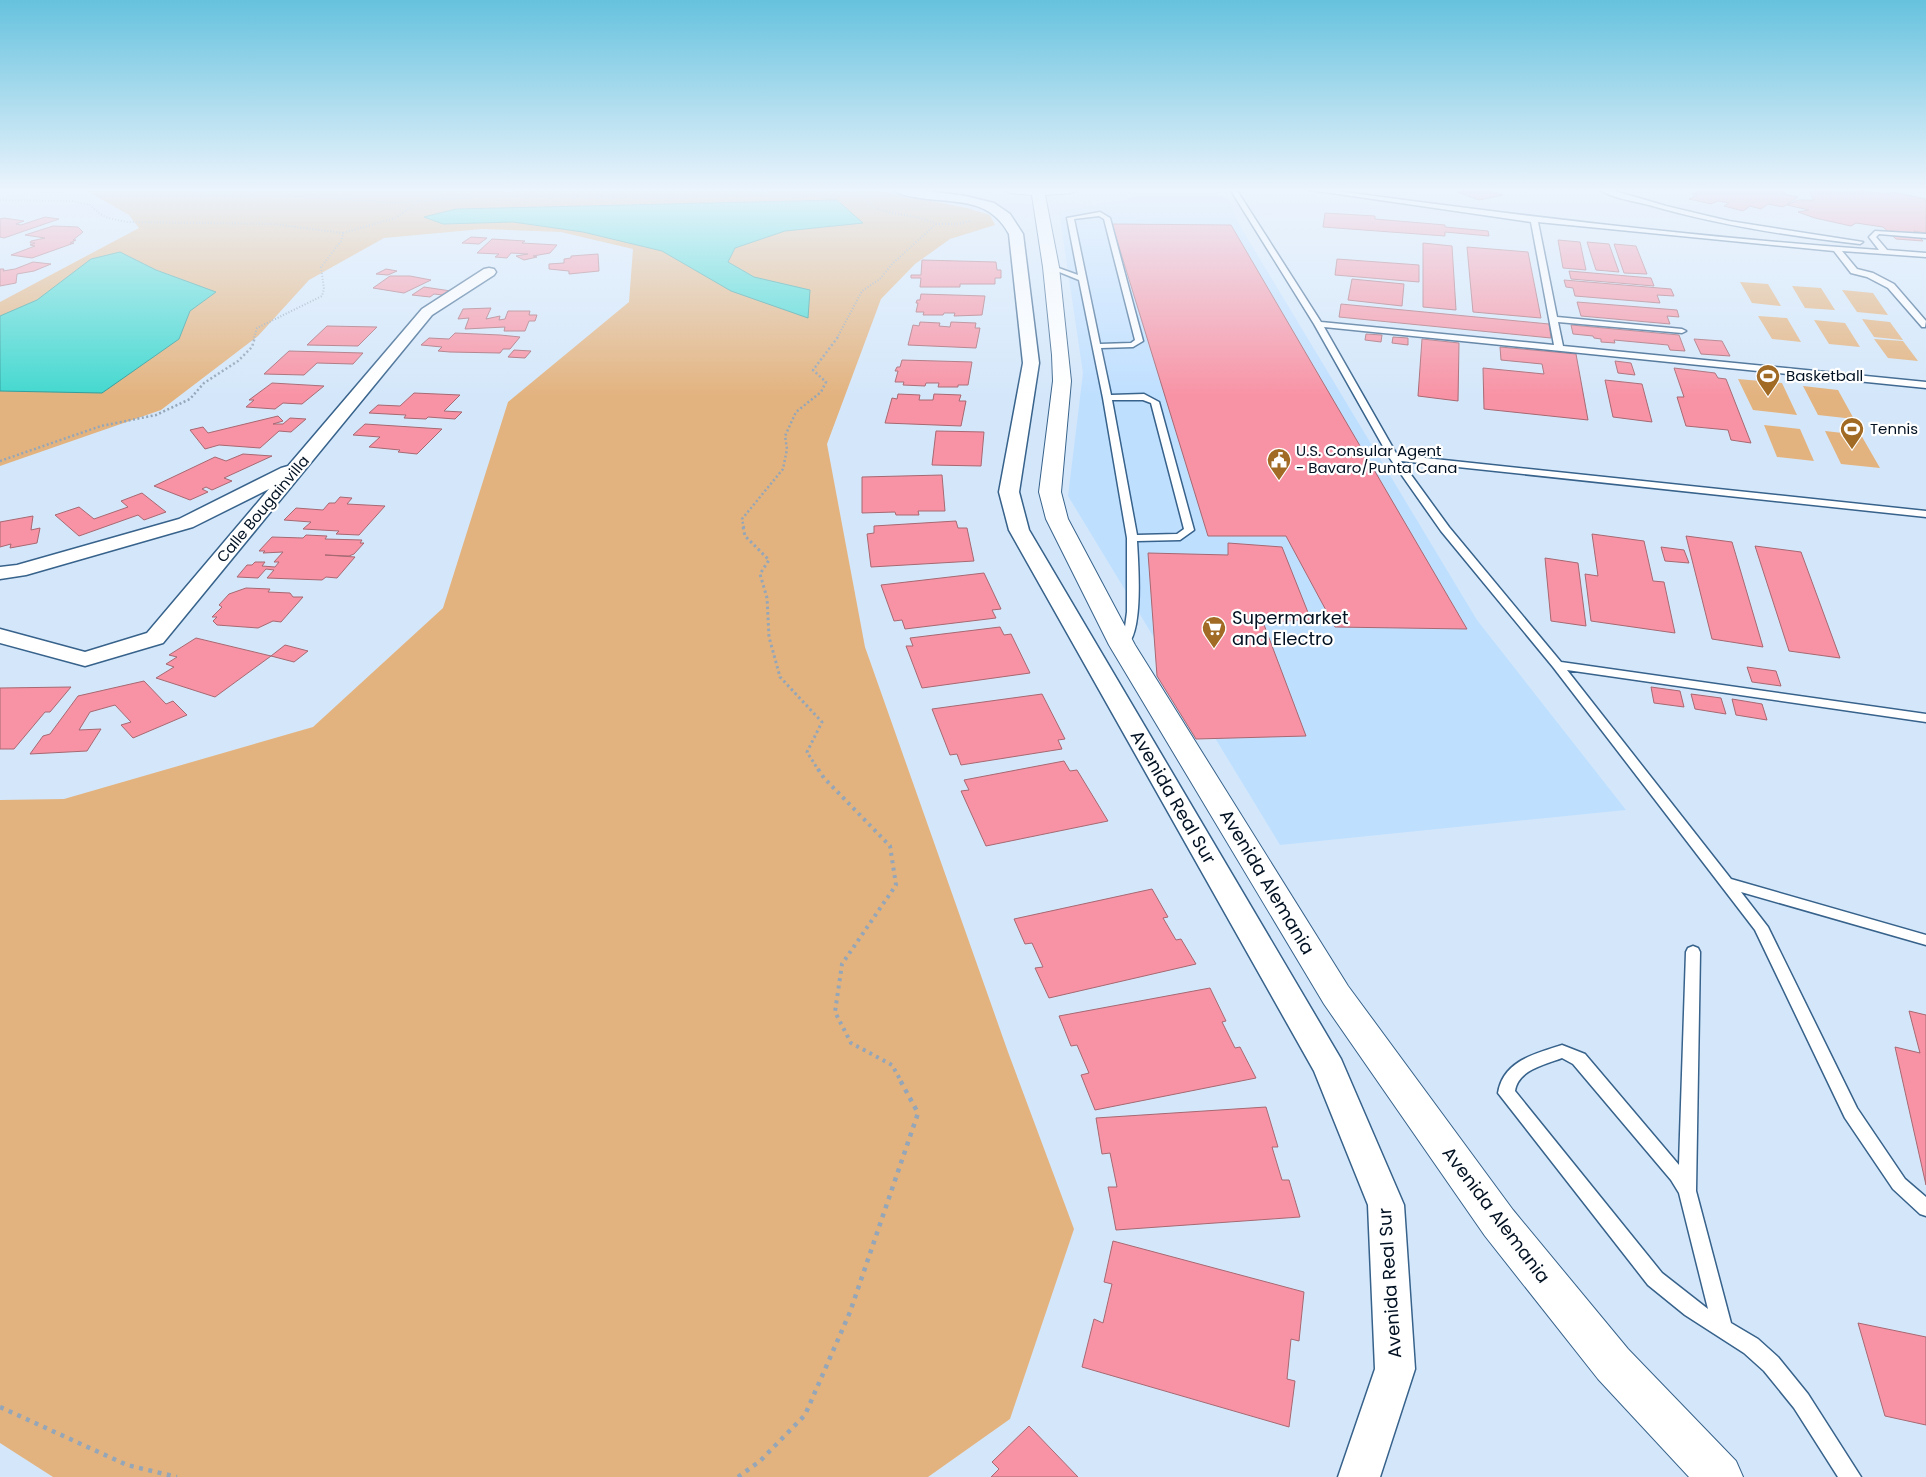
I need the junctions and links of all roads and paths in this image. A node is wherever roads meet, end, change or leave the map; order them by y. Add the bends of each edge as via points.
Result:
1 (328, 258) edge
2 (899, 258) edge
3 (1019, 258) edge
4 (1048, 258) edge
5 (1079, 258) edge
6 (1117, 258) edge
7 (1276, 258) edge
8 (1542, 258) edge
9 (1843, 258) edge
10 (1051, 267) junction
11 (489, 272) dead end
12 (1083, 279) junction
13 (1554, 319) junction
14 (1318, 324) junction
15 (1924, 325) dead end
16 (1682, 331) dead end
17 (1096, 346) junction
18 (1559, 348) junction
19 (1926, 385) edge
20 (1107, 398) junction
21 (1394, 457) junction
22 (0, 461) edge
23 (297, 468) junction
24 (1926, 514) edge
25 (1132, 538) junction
26 (0, 573) edge
27 (0, 636) edge
28 (1122, 645) junction
29 (1557, 665) junction
30 (1926, 718) edge
31 (1725, 882) junction
32 (1926, 940) edge
33 (1693, 952) dead end
34 (1687, 1191) junction
35 (1926, 1208) edge
36 (1723, 1328) junction
37 (0, 1408) edge
38 (177, 1477) edge
39 (738, 1477) edge
40 (1359, 1477) edge
41 (1720, 1477) edge
42 (1850, 1477) edge

1 - 22 path via 321,267 322,296 257,328 252,347 204,383 190,400 156,415 101,426
2 - 39 path via 880,279 862,291 836,340 813,370 826,382 821,392 796,412 785,436 788,450 783,469 742,519 744,536 769,560 760,574 766,598 769,637 780,677 822,722 807,752 824,778 890,846 896,885 842,964 835,1012 851,1043 892,1065 918,1113 850,1312 805,1415 760,1461
3 - 40 street, Avenida Real Sur via 1031,363 1009,492 1019,530 1329,1068 1386,1205 1395,1369
4 - 10 street, Avenida Alemania
5 - 12 lane
6 - 17 lane via 1139,341 1133,345
7 - 14 lane
8 - 13 lane
9 - 15 lane via 1854,271 1891,286
10 - 12 lane
10 - 28 street, Avenida Alemania via 1062,381 1050,492 1057,519
11 - 23 street, Calle Bougainvilla via 428,312
12 - 17 lane
13 - 16 lane
13 - 18 lane
14 - 18 lane
14 - 21 lane
17 - 20 lane
18 - 19 lane
20 - 25 lane
20 - 25 lane via 1144,398 1155,402 1189,530 1180,537
21 - 24 lane
21 - 29 lane via 1445,529
23 - 26 street via 186,523 19,571
23 - 27 street, Calle Bougainvilla via 155,638 85,659
25 - 28 lane via 1133,612 1131,627
28 - 41 street, Avenida Alemania via 1336,995 1499,1223 1613,1364
29 - 30 lane
29 - 31 lane
31 - 32 lane
31 - 35 lane via 1761,927 1851,1113 1899,1184
33 - 34 lane
34 - 36 lane
34 - 36 lane via 1579,1060 1562,1051 1520,1068 1508,1081 1506,1093 1656,1279 1692,1309
36 - 42 lane via 1771,1364 1801,1401
37 - 38 path via 127,1465

